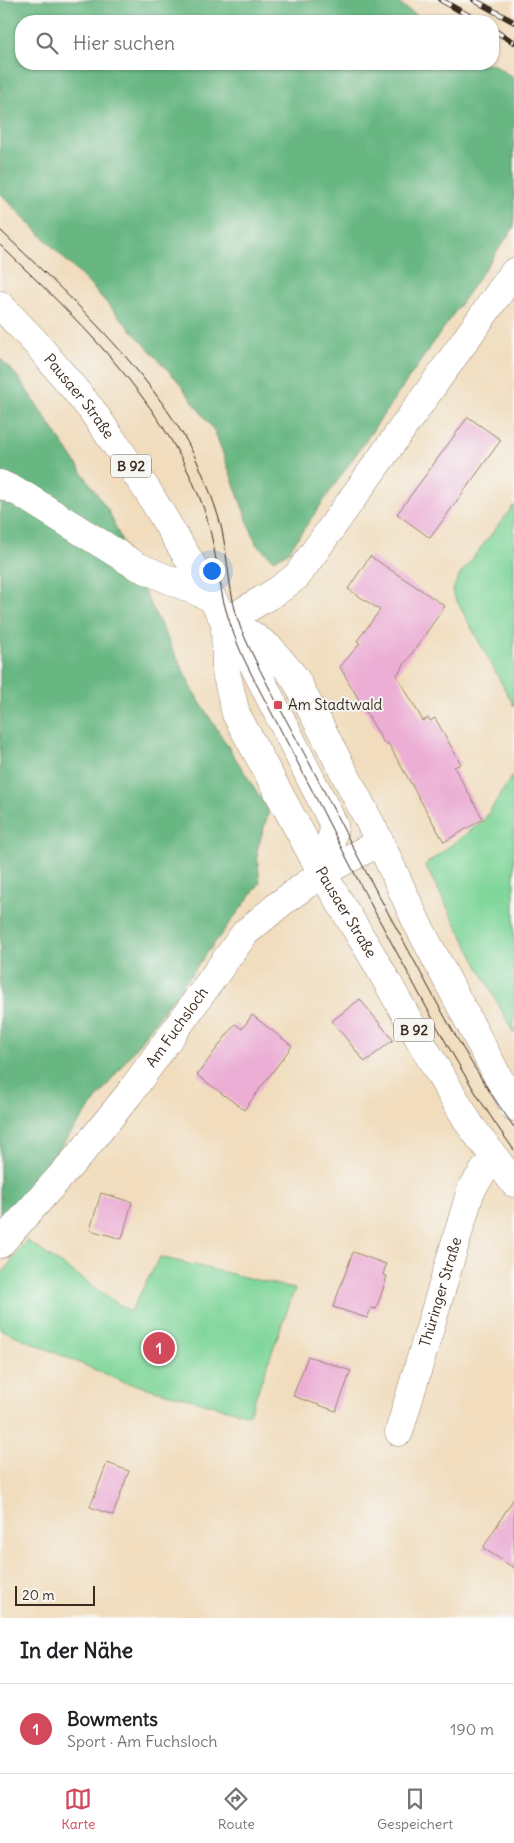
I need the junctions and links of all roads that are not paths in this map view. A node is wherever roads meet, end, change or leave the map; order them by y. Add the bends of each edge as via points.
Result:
1 (514, 272) edge
2 (0, 305) edge
3 (0, 484) edge
4 (212, 598) junction
5 (225, 622) junction
6 (334, 825) junction
7 (380, 842) junction
8 (322, 873) junction
9 (514, 1107) edge
10 (497, 1160) junction
11 (514, 1183) edge
12 (0, 1244) edge
13 (399, 1432) dead end

1 - 5 main road via 297,576
2 - 4 main road, Pausaer Straße / B 92 via 91,409 147,490
3 - 4 main road via 20,492 137,566
4 - 5 main road, Pausaer Straße / B 92
5 - 6 main road via 247,652
5 - 7 main road via 270,648 295,678
5 - 8 main road, Pausaer Straße / B 92 via 226,672 236,714
6 - 7 main road
6 - 8 main road
7 - 8 main road, Am Fuchsloch
7 - 9 main road via 418,923
8 - 10 main road, Pausaer Straße / B 92 via 470,1125
8 - 12 main road, Am Fuchsloch via 245,933 129,1094
10 - 11 main road, Pausaer Straße / B 92
10 - 13 main road, Thüringer Straße via 485,1169 471,1190

